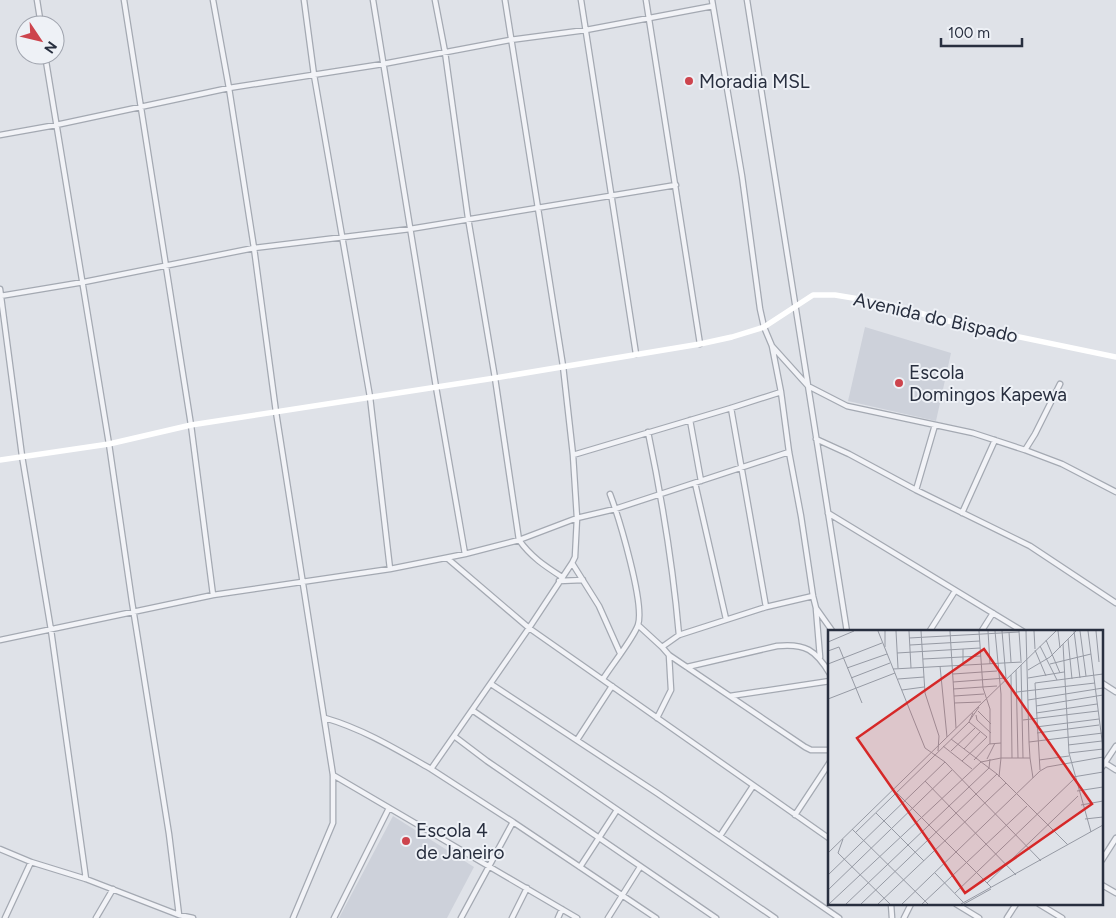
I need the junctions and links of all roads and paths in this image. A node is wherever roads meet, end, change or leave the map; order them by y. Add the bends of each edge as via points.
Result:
1 (37, 0) edge
2 (124, 0) edge
3 (213, 0) edge
4 (304, 0) edge
5 (373, 0) edge
6 (435, 0) edge
7 (505, 0) edge
8 (581, 0) edge
9 (646, 0) edge
10 (747, 0) edge
11 (713, 3) edge
12 (39, 15) edge
13 (648, 18) junction
14 (586, 30) junction
15 (510, 40) junction
16 (445, 52) junction
17 (383, 64) junction
18 (47, 65) edge
19 (314, 74) junction
20 (229, 88) junction
21 (142, 108) junction
22 (56, 125) junction
23 (0, 135) edge
24 (676, 185) junction
25 (611, 196) junction
26 (538, 208) junction
27 (468, 218) junction
28 (410, 229) junction
29 (342, 236) junction
30 (254, 248) junction
31 (166, 264) junction
32 (84, 282) junction
33 (0, 289) edge
34 (1, 296) edge
35 (796, 306) junction
36 (764, 328) junction
37 (700, 344) junction
38 (772, 346) junction
39 (636, 354) junction
40 (1116, 356) edge
41 (563, 366) junction
42 (495, 378) junction
43 (1060, 384) dead end
44 (808, 386) junction
45 (436, 387) junction
46 (781, 392) junction
47 (370, 397) junction
48 (730, 408) junction
49 (276, 412) junction
50 (690, 420) junction
51 (191, 425) junction
52 (935, 425) junction
53 (648, 432) junction
54 (816, 439) junction
55 (995, 440) junction
56 (109, 444) junction
57 (1025, 450) junction
58 (789, 452) junction
59 (573, 455) junction
60 (22, 456) junction
61 (0, 460) edge
62 (741, 468) junction
63 (701, 481) junction
64 (695, 483) junction
65 (916, 490) junction
66 (1116, 492) edge
67 (610, 494) dead end
68 (661, 494) junction
69 (615, 509) junction
70 (828, 513) junction
71 (962, 513) junction
72 (577, 518) junction
73 (519, 540) junction
74 (465, 554) junction
75 (447, 558) junction
76 (572, 563) junction
77 (390, 569) junction
78 (561, 579) junction
79 (583, 580) junction
80 (302, 582) junction
81 (956, 591) junction
82 (213, 595) junction
83 (813, 596) junction
84 (1116, 603) edge
85 (766, 607) junction
86 (816, 608) junction
87 (134, 612) junction
88 (993, 613) junction
89 (726, 619) junction
90 (638, 625) junction
91 (529, 628) junction
92 (50, 630) junction
93 (832, 630) edge
94 (847, 630) edge
95 (930, 630) edge
96 (982, 630) edge
97 (1021, 630) edge
98 (679, 635) junction
99 (0, 640) edge
100 (662, 646) junction
101 (620, 653) junction
102 (669, 655) junction
103 (820, 657) junction
104 (687, 667) junction
105 (828, 671) edge
106 (602, 679) junction
107 (828, 681) edge
108 (490, 684) junction
109 (1104, 684) edge
110 (612, 686) junction
111 (1116, 692) edge
112 (729, 696) junction
113 (472, 710) junction
114 (325, 718) junction
115 (657, 718) junction
116 (454, 736) junction
117 (577, 740) junction
118 (1116, 746) edge
119 (828, 750) edge
120 (1104, 764) edge
121 (828, 765) edge
122 (1104, 765) edge
123 (431, 769) junction
124 (1116, 770) edge
125 (333, 775) junction
126 (753, 786) junction
127 (389, 808) junction
128 (617, 810) junction
129 (795, 815) junction
130 (513, 822) junction
131 (720, 836) junction
132 (598, 838) junction
133 (828, 838) edge
134 (1116, 838) edge
135 (0, 849) edge
136 (1104, 857) edge
137 (31, 862) junction
138 (640, 866) junction
139 (489, 867) junction
140 (580, 867) junction
141 (86, 879) junction
142 (1104, 886) edge
143 (527, 888) junction
144 (113, 889) junction
145 (1116, 893) edge
146 (622, 896) junction
147 (910, 906) edge
148 (963, 906) edge
149 (1015, 906) edge
150 (1042, 906) edge
151 (562, 909) junction
152 (179, 915) junction
153 (5, 918) edge
154 (96, 918) edge
155 (193, 918) edge
156 (293, 918) edge
157 (334, 918) edge
158 (462, 918) edge
159 (512, 918) edge
160 (558, 918) edge
161 (577, 918) edge
162 (608, 918) edge
163 (656, 918) edge
164 (716, 918) edge
165 (775, 918) edge
166 (839, 918) edge
167 (904, 918) edge
168 (979, 918) edge
169 (1007, 918) edge
170 (1062, 918) edge

1 - 12 street
2 - 21 street
3 - 20 street
4 - 19 street
5 - 17 street
6 - 16 street
7 - 15 street
8 - 14 street
9 - 13 street
10 - 35 street
11 - 13 street
11 - 36 street
13 - 14 street
13 - 24 street
14 - 15 street
14 - 25 street
15 - 16 street
15 - 26 street
16 - 17 street
16 - 27 street
17 - 19 street
17 - 28 street
18 - 22 street
19 - 20 street
19 - 29 street
20 - 21 street
20 - 30 street
21 - 22 street
21 - 31 street
22 - 23 street
22 - 32 street
24 - 25 street
24 - 37 street
25 - 26 street
25 - 39 street
26 - 27 street
26 - 41 street
27 - 28 street
27 - 42 street
28 - 29 street
28 - 45 street
29 - 30 street
29 - 47 street
30 - 31 street
30 - 49 street
31 - 32 street
31 - 51 street
32 - 34 street
32 - 56 street
33 - 34 street
34 - 60 street
35 - 36 main road, Avenida do Bispado
35 - 40 main road, Avenida do Bispado via 813,295 835,295
35 - 44 street
36 - 37 main road, Avenida do Bispado
36 - 38 street
37 - 39 main road, Avenida do Bispado
38 - 44 street
38 - 46 street
39 - 41 main road, Avenida do Bispado
41 - 42 main road, Avenida do Bispado
41 - 59 street
42 - 45 main road, Avenida do Bispado
42 - 73 street
43 - 57 street
44 - 52 street via 847,406
44 - 54 street
45 - 47 main road, Avenida do Bispado
45 - 74 street
46 - 48 street
46 - 58 street
47 - 49 main road, Avenida do Bispado
47 - 77 street
48 - 50 street
48 - 62 street
49 - 51 main road, Avenida do Bispado
49 - 80 street
50 - 53 street
50 - 63 street
51 - 56 main road, Avenida do Bispado
51 - 82 street
52 - 55 street
52 - 65 street
53 - 59 street
53 - 68 street
54 - 65 street
54 - 70 street
55 - 57 street
55 - 71 street
56 - 60 main road, Avenida do Bispado
56 - 87 street
57 - 66 street via 1062,464
58 - 62 street
58 - 83 street
59 - 72 street
60 - 61 main road, Avenida do Bispado
60 - 92 street
62 - 63 street
62 - 85 street
63 - 64 street
64 - 68 street
64 - 89 street
65 - 71 street
67 - 69 street
68 - 69 street
68 - 98 street
69 - 72 street
69 - 90 street via 632,573
70 - 81 street
70 - 94 street
71 - 84 street via 1030,546
72 - 73 street
72 - 76 street
73 - 74 street
73 - 78 street via 528,552
74 - 75 street
75 - 77 street
75 - 91 street
76 - 78 street
76 - 79 street
77 - 80 street
78 - 79 street
78 - 91 street
79 - 101 street via 599,606
80 - 82 street
80 - 114 street
81 - 88 street
81 - 95 street
82 - 87 street
83 - 85 street
83 - 86 street
85 - 89 street
86 - 93 street
86 - 103 street
87 - 92 street
87 - 152 street
88 - 96 street
88 - 97 street
89 - 98 street
90 - 100 street
90 - 101 street
91 - 106 street
91 - 108 street
92 - 99 street
92 - 141 street
98 - 100 street
100 - 102 street
101 - 106 street
102 - 104 street
102 - 115 street via 671,690
103 - 104 street via 791,644
103 - 105 street
104 - 112 street
106 - 110 street
107 - 112 street
108 - 113 street
108 - 117 street
109 - 111 street
110 - 115 street
110 - 117 street
112 - 119 street via 805,747
113 - 116 street
113 - 128 street
114 - 123 street via 378,738
114 - 125 street
115 - 126 street
116 - 123 street
116 - 132 street
117 - 131 street
118 - 120 street
121 - 129 street
122 - 124 street
123 - 130 street
125 - 127 street
125 - 156 street via 333,823
126 - 129 street
126 - 131 street
127 - 139 street
127 - 157 street
128 - 132 street
128 - 165 street
129 - 133 street
130 - 139 street
130 - 140 street
131 - 166 street
132 - 138 street
132 - 140 street
134 - 136 street
135 - 137 street
137 - 141 street
137 - 153 street
138 - 146 street
138 - 164 street
139 - 143 street
139 - 158 street
140 - 146 street
141 - 144 street
142 - 145 street
143 - 151 street
143 - 159 street
144 - 152 street
144 - 154 street
146 - 162 street
146 - 163 street
147 - 167 street
148 - 168 street
149 - 169 street
150 - 170 street
151 - 160 street
151 - 161 street
152 - 155 street

